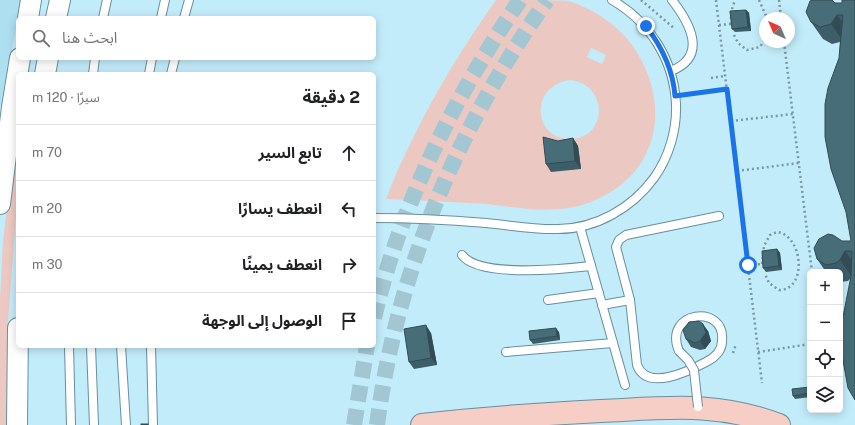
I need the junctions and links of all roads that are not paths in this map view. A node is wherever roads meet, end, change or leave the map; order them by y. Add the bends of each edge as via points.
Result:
1 (31, 0) edge
2 (60, 0) edge
3 (107, 0) edge
4 (165, 0) edge
5 (189, 0) edge
6 (612, 0) edge
7 (672, 0) edge
8 (28, 16) edge
9 (56, 16) edge
10 (103, 16) edge
11 (161, 16) edge
12 (185, 16) edge
13 (20, 60) edge
14 (48, 60) edge
15 (96, 60) edge
16 (152, 60) edge
17 (174, 60) edge
18 (671, 71) junction
19 (18, 72) edge
20 (45, 72) edge
21 (93, 72) edge
22 (149, 72) edge
23 (172, 72) edge
24 (16, 82) edge
25 (0, 204) edge
26 (719, 216) dead end
27 (376, 218) edge
28 (580, 227) junction
29 (462, 255) dead end
30 (591, 266) junction
31 (599, 293) junction
32 (548, 300) dead end
33 (630, 300) junction
34 (602, 305) junction
35 (613, 343) junction
36 (18, 348) edge
37 (70, 348) edge
38 (91, 348) edge
39 (121, 348) edge
40 (151, 348) edge
41 (506, 352) dead end
42 (625, 385) dead end
43 (698, 407) junction
44 (17, 425) edge
45 (71, 425) edge
46 (94, 425) edge
47 (126, 425) edge
48 (153, 425) edge
49 (422, 425) edge
50 (778, 425) edge

1 - 8 street
2 - 9 street
3 - 10 lane
4 - 11 lane
5 - 12 lane
6 - 18 lane via 646,26 665,55
7 - 18 lane via 690,27 693,38 686,61
13 - 19 street
14 - 20 street
15 - 21 lane
16 - 22 lane
17 - 23 lane
18 - 28 lane via 675,96 675,122 666,155 648,185 623,208 608,217
24 - 25 street
26 - 33 lane via 622,237 617,243 616,251
27 - 28 lane via 441,219 560,229
28 - 30 lane
29 - 30 lane via 474,265 500,269 546,270
30 - 31 lane
31 - 32 lane
31 - 34 lane
33 - 34 lane
33 - 43 lane, bridge via 637,365 642,374 650,378 678,374 710,360 720,350 721,330 706,316 686,320 677,331 679,351 688,360 694,370
34 - 35 lane
35 - 41 lane
35 - 42 lane
36 - 44 street
37 - 45 lane
38 - 46 lane
39 - 47 lane
40 - 48 lane
43 - 49 main road via 555,414
43 - 50 main road via 740,412

